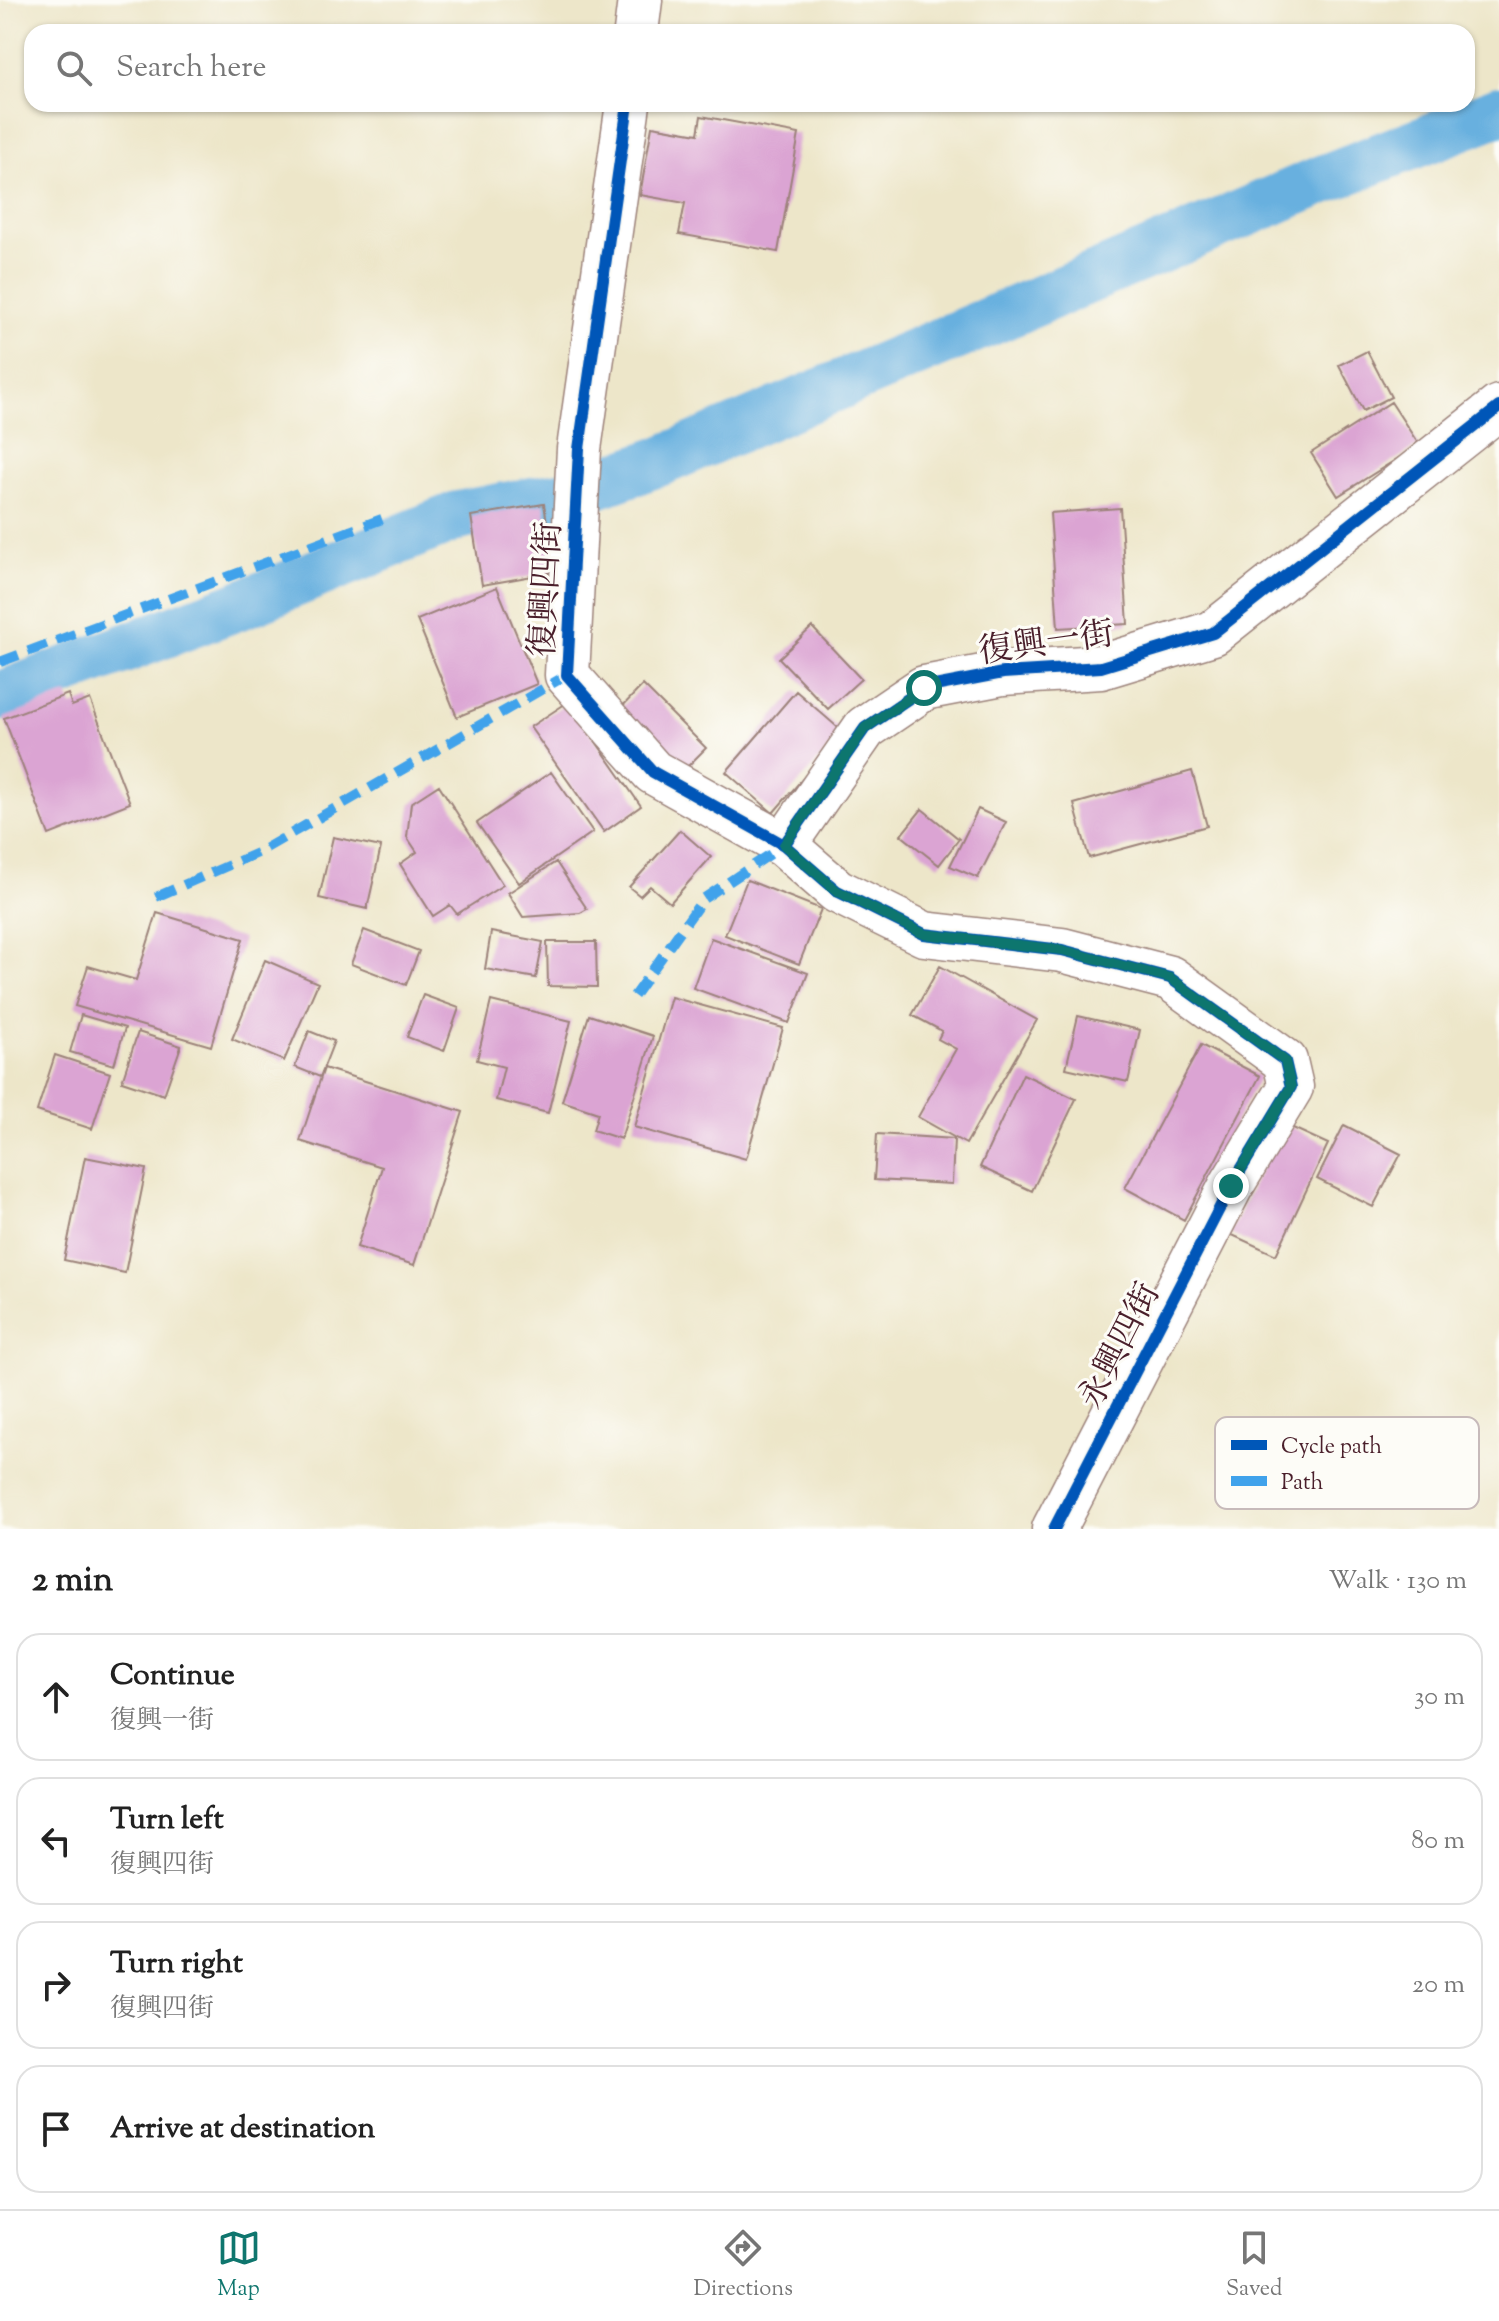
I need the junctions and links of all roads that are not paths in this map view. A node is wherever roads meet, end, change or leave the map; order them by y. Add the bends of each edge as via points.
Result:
1 (640, 0) edge
2 (637, 24) edge
3 (627, 112) edge
4 (1499, 407) edge
5 (784, 845) junction
6 (1231, 1186) joint
7 (1054, 1529) edge

1 - 2 street
3 - 5 street, 復興四街 via 579,449 567,675 653,772
4 - 5 street, 復興一街 via 1213,633 1101,667 1003,673 924,688 865,728
5 - 6 street, 復興四街 via 837,891 924,934 1062,950 1170,978 1285,1061 1291,1087
6 - 7 street, 永興四街

